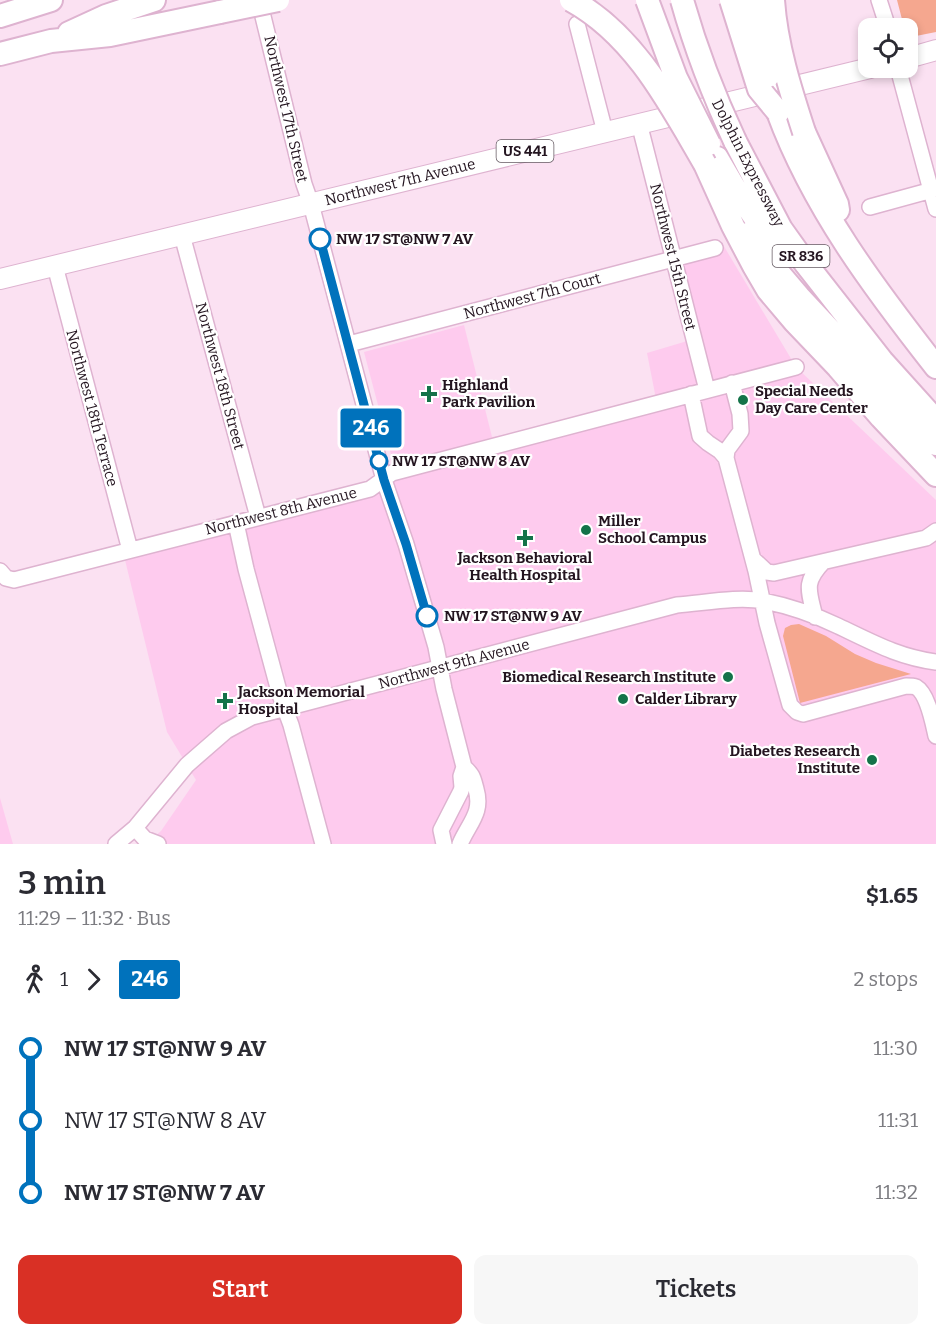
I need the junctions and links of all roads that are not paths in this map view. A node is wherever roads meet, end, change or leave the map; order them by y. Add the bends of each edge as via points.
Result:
1 (51, 0) edge
2 (154, 0) edge
3 (260, 0) edge
4 (278, 0) edge
5 (571, 0) edge
6 (647, 0) edge
7 (682, 0) edge
8 (731, 0) edge
9 (752, 0) edge
10 (773, 0) edge
11 (879, 0) edge
12 (0, 16) edge
13 (885, 18) edge
14 (577, 24) dead end
15 (51, 41) junction
16 (936, 50) edge
17 (0, 54) edge
18 (918, 55) edge
19 (858, 71) edge
20 (901, 78) edge
21 (777, 112) junction
22 (639, 123) junction
23 (605, 132) junction
24 (796, 135) junction
25 (711, 161) junction
26 (934, 190) edge
27 (311, 204) junction
28 (870, 207) dead end
29 (936, 209) edge
30 (182, 235) junction
31 (715, 248) dead end
32 (673, 259) junction
33 (54, 266) junction
34 (0, 279) edge
35 (349, 344) junction
36 (882, 361) junction
37 (796, 367) dead end
38 (936, 367) edge
39 (732, 383) junction
40 (707, 390) junction
41 (691, 394) junction
42 (936, 421) edge
43 (936, 444) edge
44 (726, 458) junction
45 (936, 476) edge
46 (384, 480) junction
47 (258, 517) junction
48 (236, 522) junction
49 (936, 531) edge
50 (130, 550) junction
51 (753, 558) junction
52 (823, 562) junction
53 (3, 575) edge
54 (762, 601) junction
55 (815, 617) junction
56 (936, 662) edge
57 (440, 668) junction
58 (285, 709) junction
59 (936, 736) edge
60 (465, 767) junction
61 (445, 820) junction
62 (468, 828) junction
63 (146, 839) edge
64 (116, 844) edge
65 (323, 844) edge
66 (444, 844) edge
67 (460, 844) edge

1 - 12 highway
2 - 15 highway via 105,16
3 - 27 street, Northwest 17th Street
4 - 15 highway, bridge via 110,35
5 - 25 highway, bridge via 608,26 638,59
6 - 25 highway, bridge
7 - 36 highway, Dolphin Expressway / SR 836, bridge via 713,93 766,202 806,264
8 - 21 highway, bridge via 759,89
9 - 21 highway, bridge
10 - 24 highway, bridge
11 - 13 street
14 - 23 street
15 - 17 highway
16 - 18 main road
19 - 22 main road, Northwest 7th Avenue / US 441
20 - 26 street
21 - 24 highway
22 - 23 main road, Northwest 7th Avenue / US 441
22 - 32 street, Northwest 15th Street
23 - 27 main road, Northwest 7th Avenue / US 441
24 - 38 highway via 837,204 846,244 881,297
25 - 36 highway via 816,297 865,351
25 - 43 highway via 754,241 776,270
25 - 45 highway via 733,226 768,290
26 - 28 street
26 - 29 street
27 - 30 main road, Northwest 7th Avenue / US 441
27 - 35 street, Northwest 17th Street
30 - 33 main road, Northwest 7th Avenue / US 441
30 - 47 street, Northwest 18th Street
31 - 32 street, Northwest 7th Court
32 - 35 street, Northwest 7th Court
32 - 40 street, Northwest 15th Street
33 - 34 main road, Northwest 7th Avenue / US 441
33 - 50 street, Northwest 18th Terrace
35 - 46 street, Northwest 17th Street
36 - 42 highway, Dolphin Expressway / SR 836
37 - 39 street, Northwest 8th Avenue
39 - 40 street, Northwest 8th Avenue
39 - 44 street via 741,431 727,450
40 - 41 street, Northwest 8th Avenue
41 - 44 street via 700,436
41 - 46 street, Northwest 8th Avenue via 392,473
44 - 51 street
46 - 47 street, Northwest 8th Avenue via 370,489
46 - 57 street, Northwest 17th Street
47 - 48 street, Northwest 8th Avenue
48 - 50 street, Northwest 8th Avenue
48 - 58 street
49 - 52 street via 926,538
50 - 53 street, Northwest 8th Avenue via 14,580
51 - 52 street via 767,572 774,573
51 - 54 street
52 - 55 street via 809,583
54 - 55 street, Northwest 9th Avenue
54 - 57 street, Northwest 9th Avenue via 677,605
54 - 59 street via 788,701 797,712 803,714 906,686 917,688 922,694
55 - 56 street, Northwest 9th Avenue via 891,651
57 - 58 street, Northwest 9th Avenue
57 - 60 street, Northwest 17th Street
58 - 63 street, Northwest 9th Avenue via 252,717 226,731 187,765
58 - 65 street
60 - 61 street via 461,790
60 - 62 street, Northwest 17th Street via 472,773 478,798 476,814
61 - 62 street via 452,832
61 - 66 street via 441,830
62 - 67 street, Northwest 17th Street
63 - 64 street, Northwest 9th Avenue

